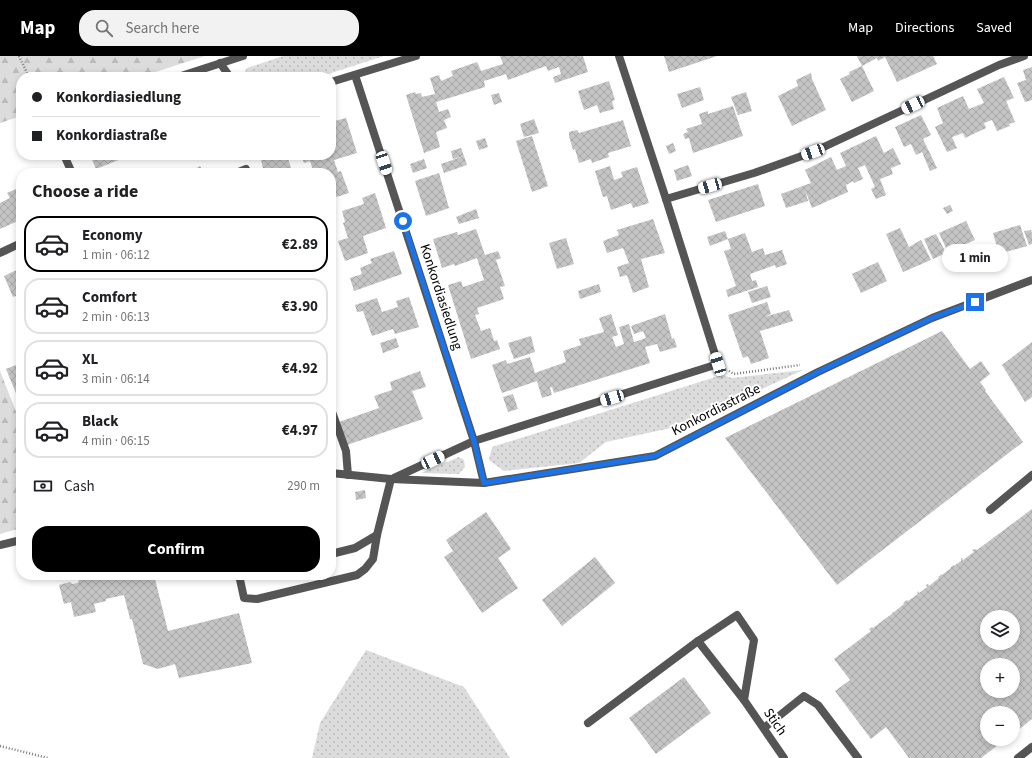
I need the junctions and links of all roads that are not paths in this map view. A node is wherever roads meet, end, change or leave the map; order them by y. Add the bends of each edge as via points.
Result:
1 (243, 56) edge
2 (416, 56) edge
3 (619, 56) edge
4 (1024, 56) edge
5 (220, 63) junction
6 (193, 72) edge
7 (226, 72) edge
8 (355, 75) junction
9 (336, 81) edge
10 (666, 199) junction
11 (16, 245) edge
12 (0, 253) edge
13 (1032, 280) edge
14 (336, 423) edge
15 (474, 441) junction
16 (336, 474) edge
17 (348, 475) junction
18 (1032, 475) edge
19 (391, 479) junction
20 (484, 483) junction
21 (990, 510) dead end
22 (377, 534) junction
23 (16, 541) edge
24 (0, 545) edge
25 (336, 553) edge
26 (240, 580) edge
27 (698, 641) junction
28 (744, 700) junction
29 (588, 722) dead end
30 (764, 728) junction
31 (1032, 747) edge
32 (784, 758) edge
33 (858, 758) edge
34 (1018, 758) edge

1 - 5 street
2 - 8 street
3 - 10 street
4 - 10 street via 999,65 813,152 754,173
5 - 6 street
5 - 7 street
8 - 9 street
8 - 15 street, Konkordiasiedlung
10 - 15 street, Konkordiastraße via 718,364
11 - 12 street
13 - 20 street, Konkordiastraße via 932,318 818,372 655,456
14 - 17 street via 346,451
15 - 19 street, Konkordiastraße
15 - 20 street, Konkordiasiedlung
16 - 17 street, Konkordiastraße
17 - 19 street, Konkordiastraße
18 - 21 street
19 - 20 street, Konkordiastraße
19 - 22 street
22 - 25 street via 355,548
22 - 26 street via 373,559 357,575 257,599 244,598
23 - 24 street
27 - 28 street, Stich
27 - 28 street via 737,615 754,640
27 - 29 street
28 - 30 street, Stich
30 - 32 street, Stich
30 - 33 street via 804,696 818,705
31 - 34 street

